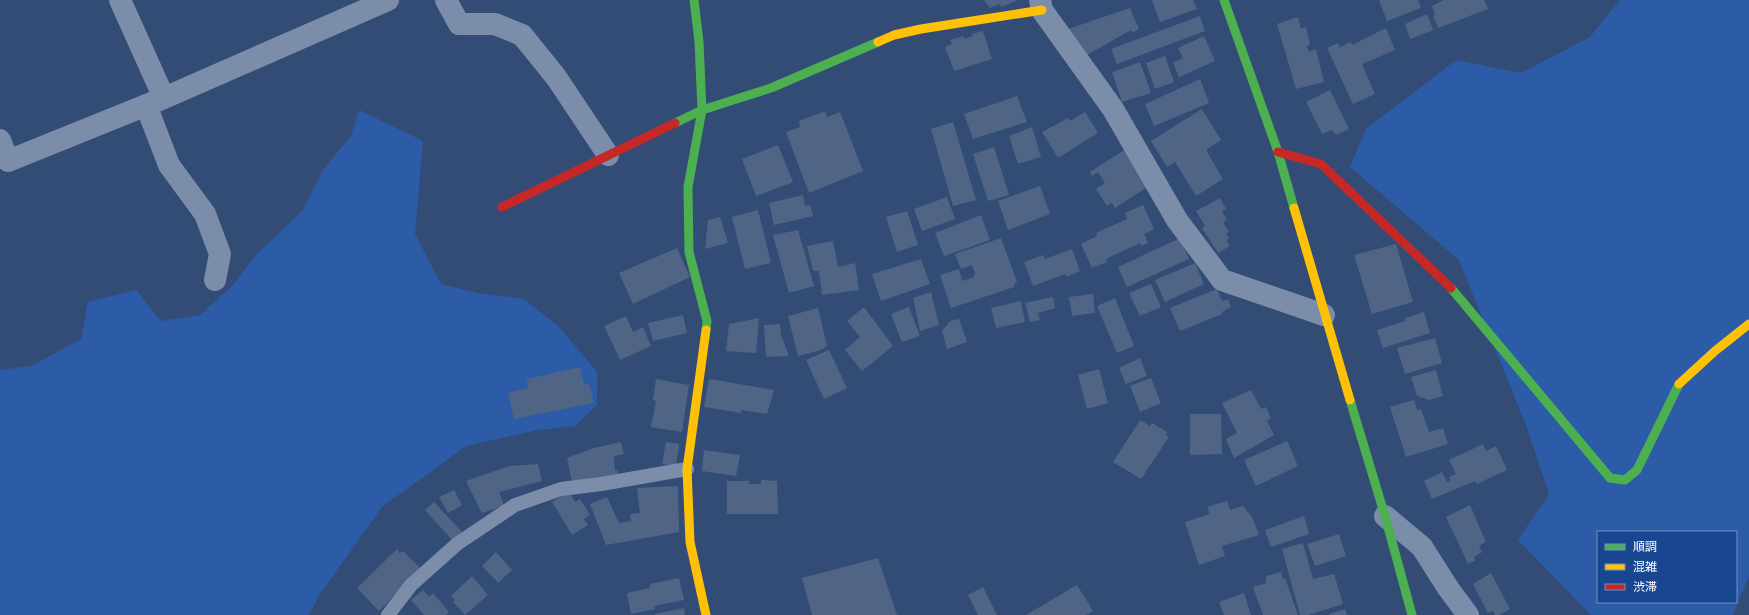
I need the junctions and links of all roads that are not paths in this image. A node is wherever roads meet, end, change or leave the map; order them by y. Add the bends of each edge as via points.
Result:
1 (120, 0) edge
2 (388, 0) edge
3 (446, 0) edge
4 (694, 0) edge
5 (1224, 0) edge
6 (1041, 5) edge
7 (155, 102) junction
8 (702, 110) junction
9 (0, 140) edge
10 (1278, 152) junction
11 (608, 155) junction
12 (502, 207) dead end
13 (215, 280) dead end
14 (1324, 315) junction
15 (1749, 324) edge
16 (687, 469) junction
17 (1385, 516) junction
18 (388, 615) edge
19 (706, 615) edge
20 (1412, 615) edge
21 (1468, 615) edge

1 - 7 street
2 - 7 street
3 - 11 street via 459,24 495,24 522,35 556,77
4 - 8 street
5 - 10 street
6 - 8 street via 894,35 771,88
6 - 14 street via 1113,109 1177,220 1222,280
7 - 9 street via 8,161
7 - 13 street via 169,165 205,214 220,254
8 - 11 street
8 - 16 street via 688,187 689,252 707,321
10 - 14 street
10 - 15 street via 1321,164 1446,282 1610,478 1625,480 1637,470 1676,386
11 - 12 street
14 - 17 street
16 - 18 lane via 561,489 515,505 457,544 411,585
16 - 19 street via 690,542
17 - 20 street
17 - 21 street via 1422,547

